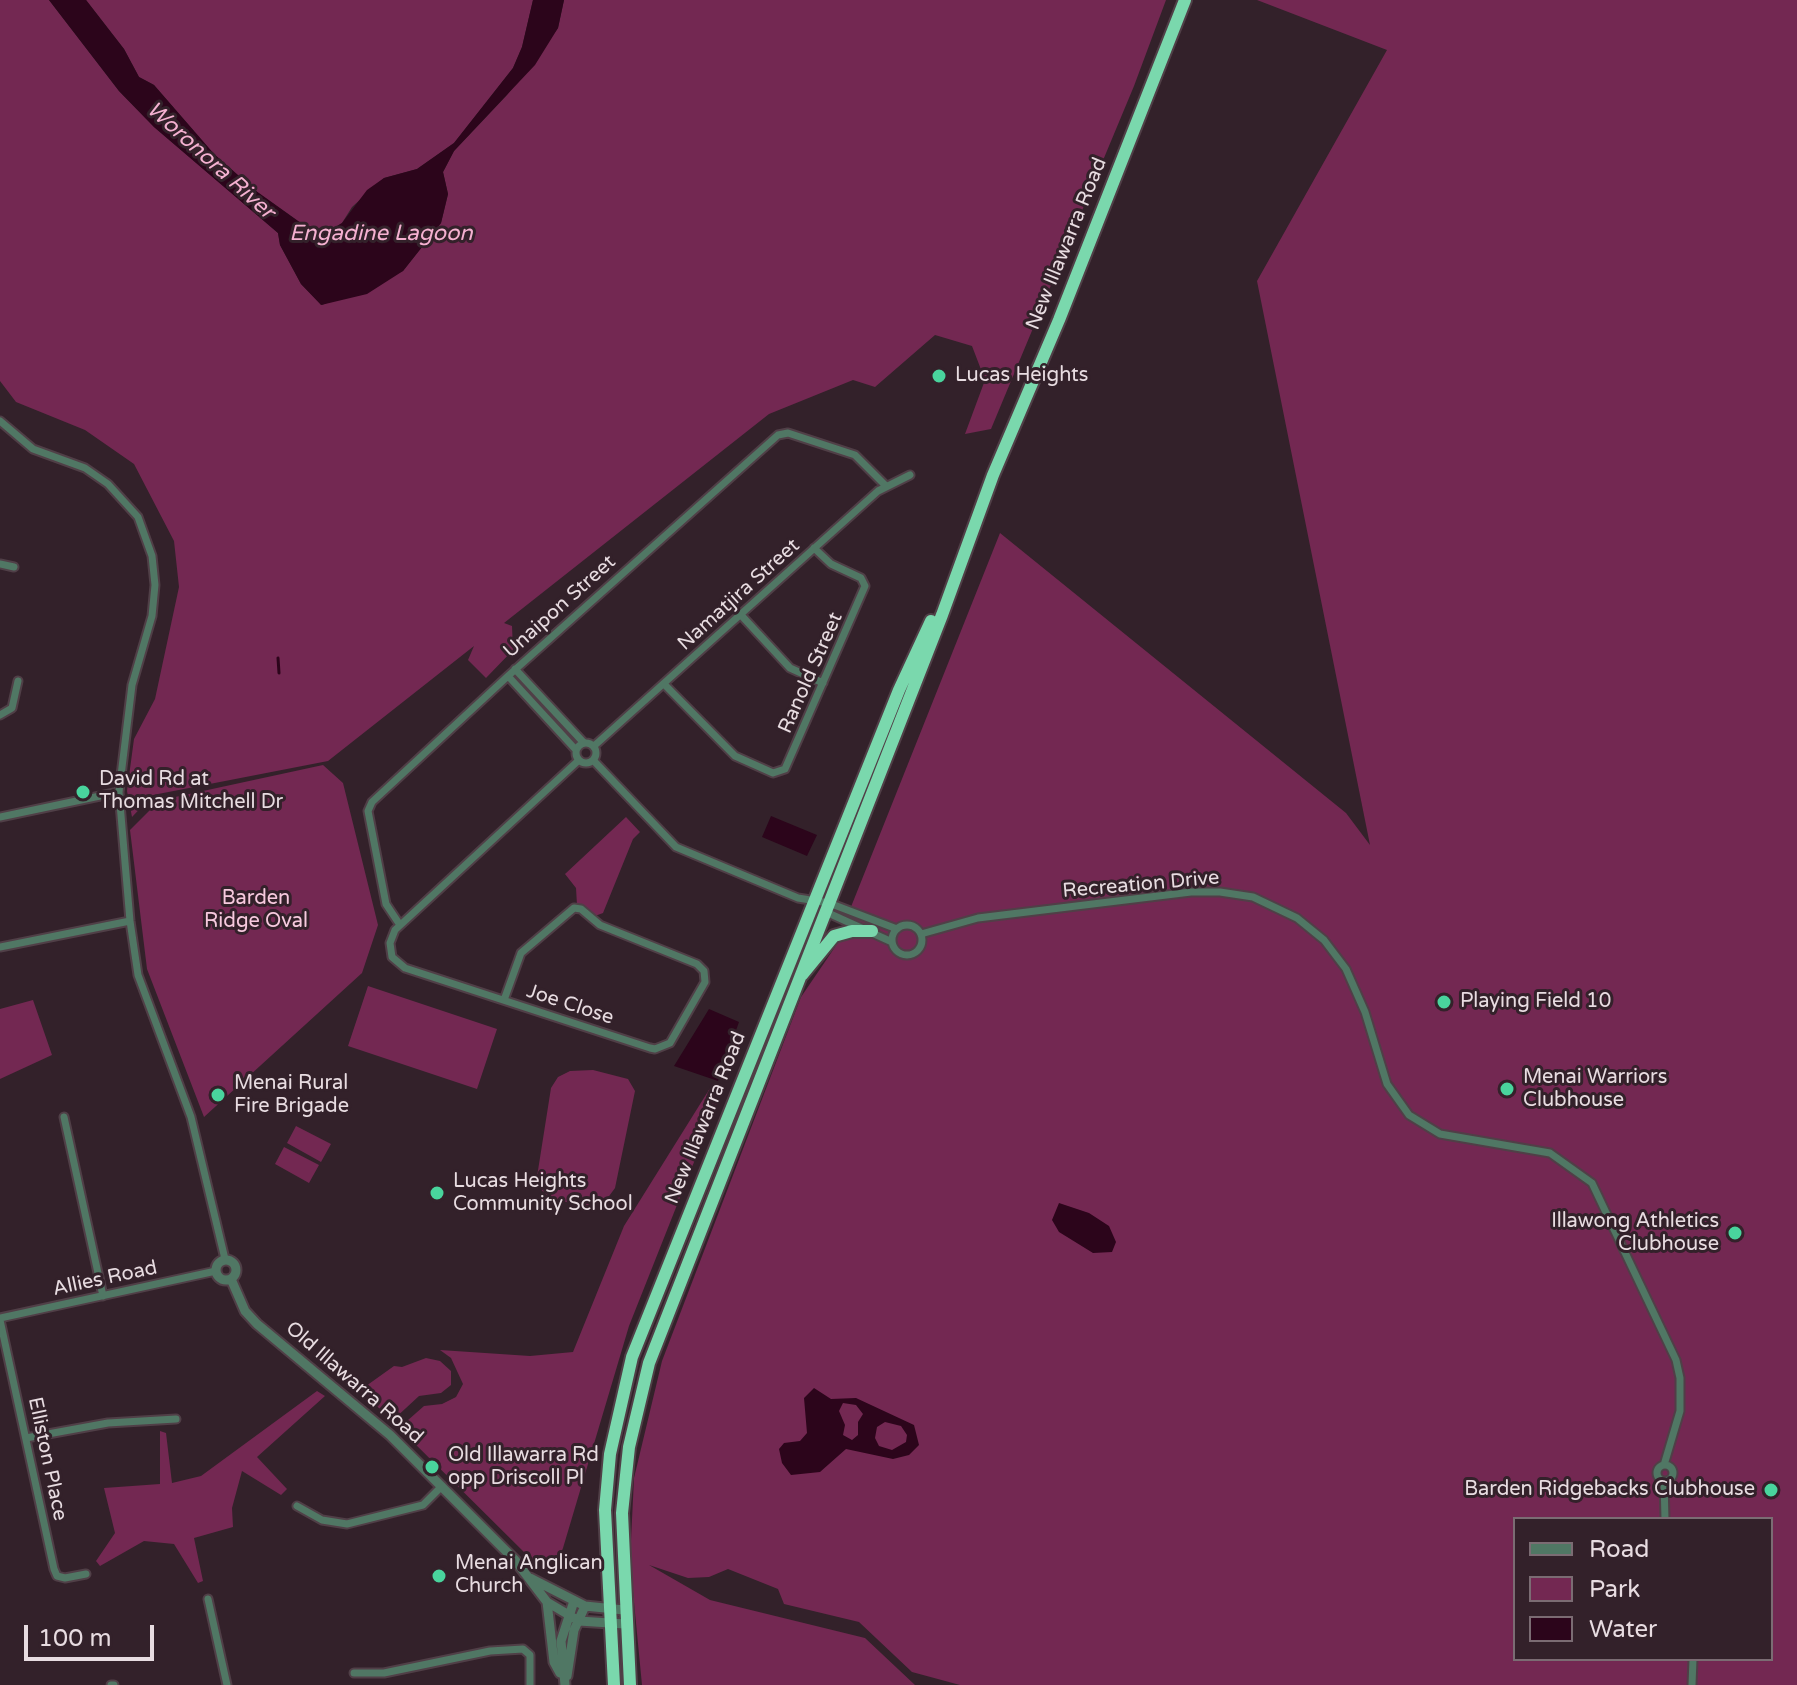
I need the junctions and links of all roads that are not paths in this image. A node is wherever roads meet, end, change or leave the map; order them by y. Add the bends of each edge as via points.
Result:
1 (1185, 0) edge
2 (0, 421) edge
3 (910, 475) dead end
4 (885, 485) junction
5 (814, 548) junction
6 (0, 564) edge
7 (14, 567) dead end
8 (949, 591) junction
9 (741, 615) junction
10 (515, 669) junction
11 (508, 676) junction
12 (18, 681) dead end
13 (823, 683) junction
14 (664, 684) junction
15 (0, 715) edge
16 (584, 743) junction
17 (594, 746) junction
18 (576, 750) junction
19 (579, 760) junction
20 (593, 760) junction
21 (119, 792) junction
22 (0, 817) edge
23 (815, 903) junction
24 (828, 907) junction
25 (130, 921) junction
26 (400, 925) junction
27 (897, 929) junction
28 (872, 931) junction
29 (921, 934) junction
30 (892, 942) junction
31 (0, 947) edge
32 (796, 982) junction
33 (504, 1000) junction
34 (64, 1117) dead end
35 (225, 1259) junction
36 (216, 1271) junction
37 (231, 1279) junction
38 (103, 1296) junction
39 (0, 1319) edge
40 (176, 1419) dead end
41 (26, 1438) junction
42 (442, 1486) junction
43 (297, 1506) dead end
44 (1665, 1517) edge
45 (86, 1574) dead end
46 (530, 1578) junction
47 (208, 1599) dead end
48 (574, 1601) junction
49 (547, 1602) junction
50 (585, 1606) junction
51 (624, 1610) junction
52 (609, 1611) junction
53 (568, 1615) junction
54 (579, 1621) junction
55 (625, 1624) junction
56 (609, 1625) junction
57 (1693, 1661) edge
58 (354, 1673) dead end
59 (565, 1684) edge
60 (227, 1685) edge
61 (530, 1685) edge
62 (614, 1685) edge
63 (630, 1685) edge
64 (1692, 1685) edge

1 - 8 highway, New Illawarra Road
2 - 21 street via 33,449 85,468 108,484 138,517 148,544 155,585 152,616 132,685
3 - 4 street, Namatjira Street
4 - 5 street, Namatjira Street
4 - 10 street, Unaipon Street via 848,451 788,433 778,435
5 - 9 street, Namatjira Street
5 - 13 street, Ranold Street via 864,581
6 - 7 street
8 - 23 highway, New Illawarra Road via 899,690
8 - 24 highway, New Illawarra Road
9 - 13 street via 790,668
9 - 14 street, Namatjira Street
10 - 11 street, Unaipon Street
10 - 16 street
11 - 18 street
11 - 26 street, Unaipon Street via 368,811 386,904
12 - 15 street via 12,708
13 - 14 street, Ranold Street via 788,765 778,773 724,748
14 - 17 street, Namatjira Street
16 - 17 street
16 - 18 street
17 - 20 street
18 - 19 street
19 - 20 street
19 - 26 street
20 - 23 street via 676,847
21 - 22 street
21 - 25 street
23 - 24 street
23 - 52 highway, New Illawarra Road via 632,1357 613,1440 605,1510
24 - 27 street
24 - 28 street
24 - 32 highway, New Illawarra Road
25 - 31 street
25 - 35 street via 138,975 191,1117
26 - 33 street, Joe Close via 390,949 395,961
27 - 29 street via 912,926
27 - 30 street
28 - 30 street
28 - 32 highway via 834,936
29 - 30 street via 920,947 913,953 900,953
29 - 44 street, Recreation Drive via 978,918 1191,892 1253,897 1297,918 1324,940 1346,969 1387,1084 1409,1115 1440,1134 1550,1153 1592,1183 1680,1378 1680,1411 1664,1465 1673,1474 1664,1481
32 - 51 highway, New Illawarra Road via 649,1363 625,1480
33 - 33 street, Joe Close via 660,1049 670,1043 701,994 704,971 574,908 521,953
34 - 38 street
35 - 36 street
35 - 37 street via 236,1265
36 - 37 street via 222,1279
36 - 38 street, Allies Road
37 - 42 street, Old Illawarra Road via 257,1324 390,1435
38 - 39 street, Allies Road
39 - 41 street, Elliston Place
40 - 41 street via 108,1423
41 - 45 street, Elliston Place via 57,1576
42 - 43 street via 423,1505 347,1524 322,1520
42 - 46 street, Old Illawarra Road
46 - 48 street, Old Illawarra Road
46 - 49 street, Old Illawarra Road
47 - 60 street
48 - 50 street, Old Illawarra Road
48 - 53 street
49 - 53 street, Old Illawarra Road
49 - 59 street, Old Illawarra Road via 554,1662
50 - 52 street, Old Illawarra Road
50 - 54 street
51 - 52 street, Old Illawarra Road
51 - 55 highway, New Illawarra Road
52 - 56 highway, New Illawarra Road
53 - 54 street, Old Illawarra Road
53 - 59 street via 561,1641
54 - 56 street, Old Illawarra Road
54 - 59 street
55 - 56 street, Old Illawarra Road
55 - 63 highway, New Illawarra Road
56 - 62 highway, New Illawarra Road
57 - 64 street
58 - 61 street via 384,1673 508,1649 528,1651

